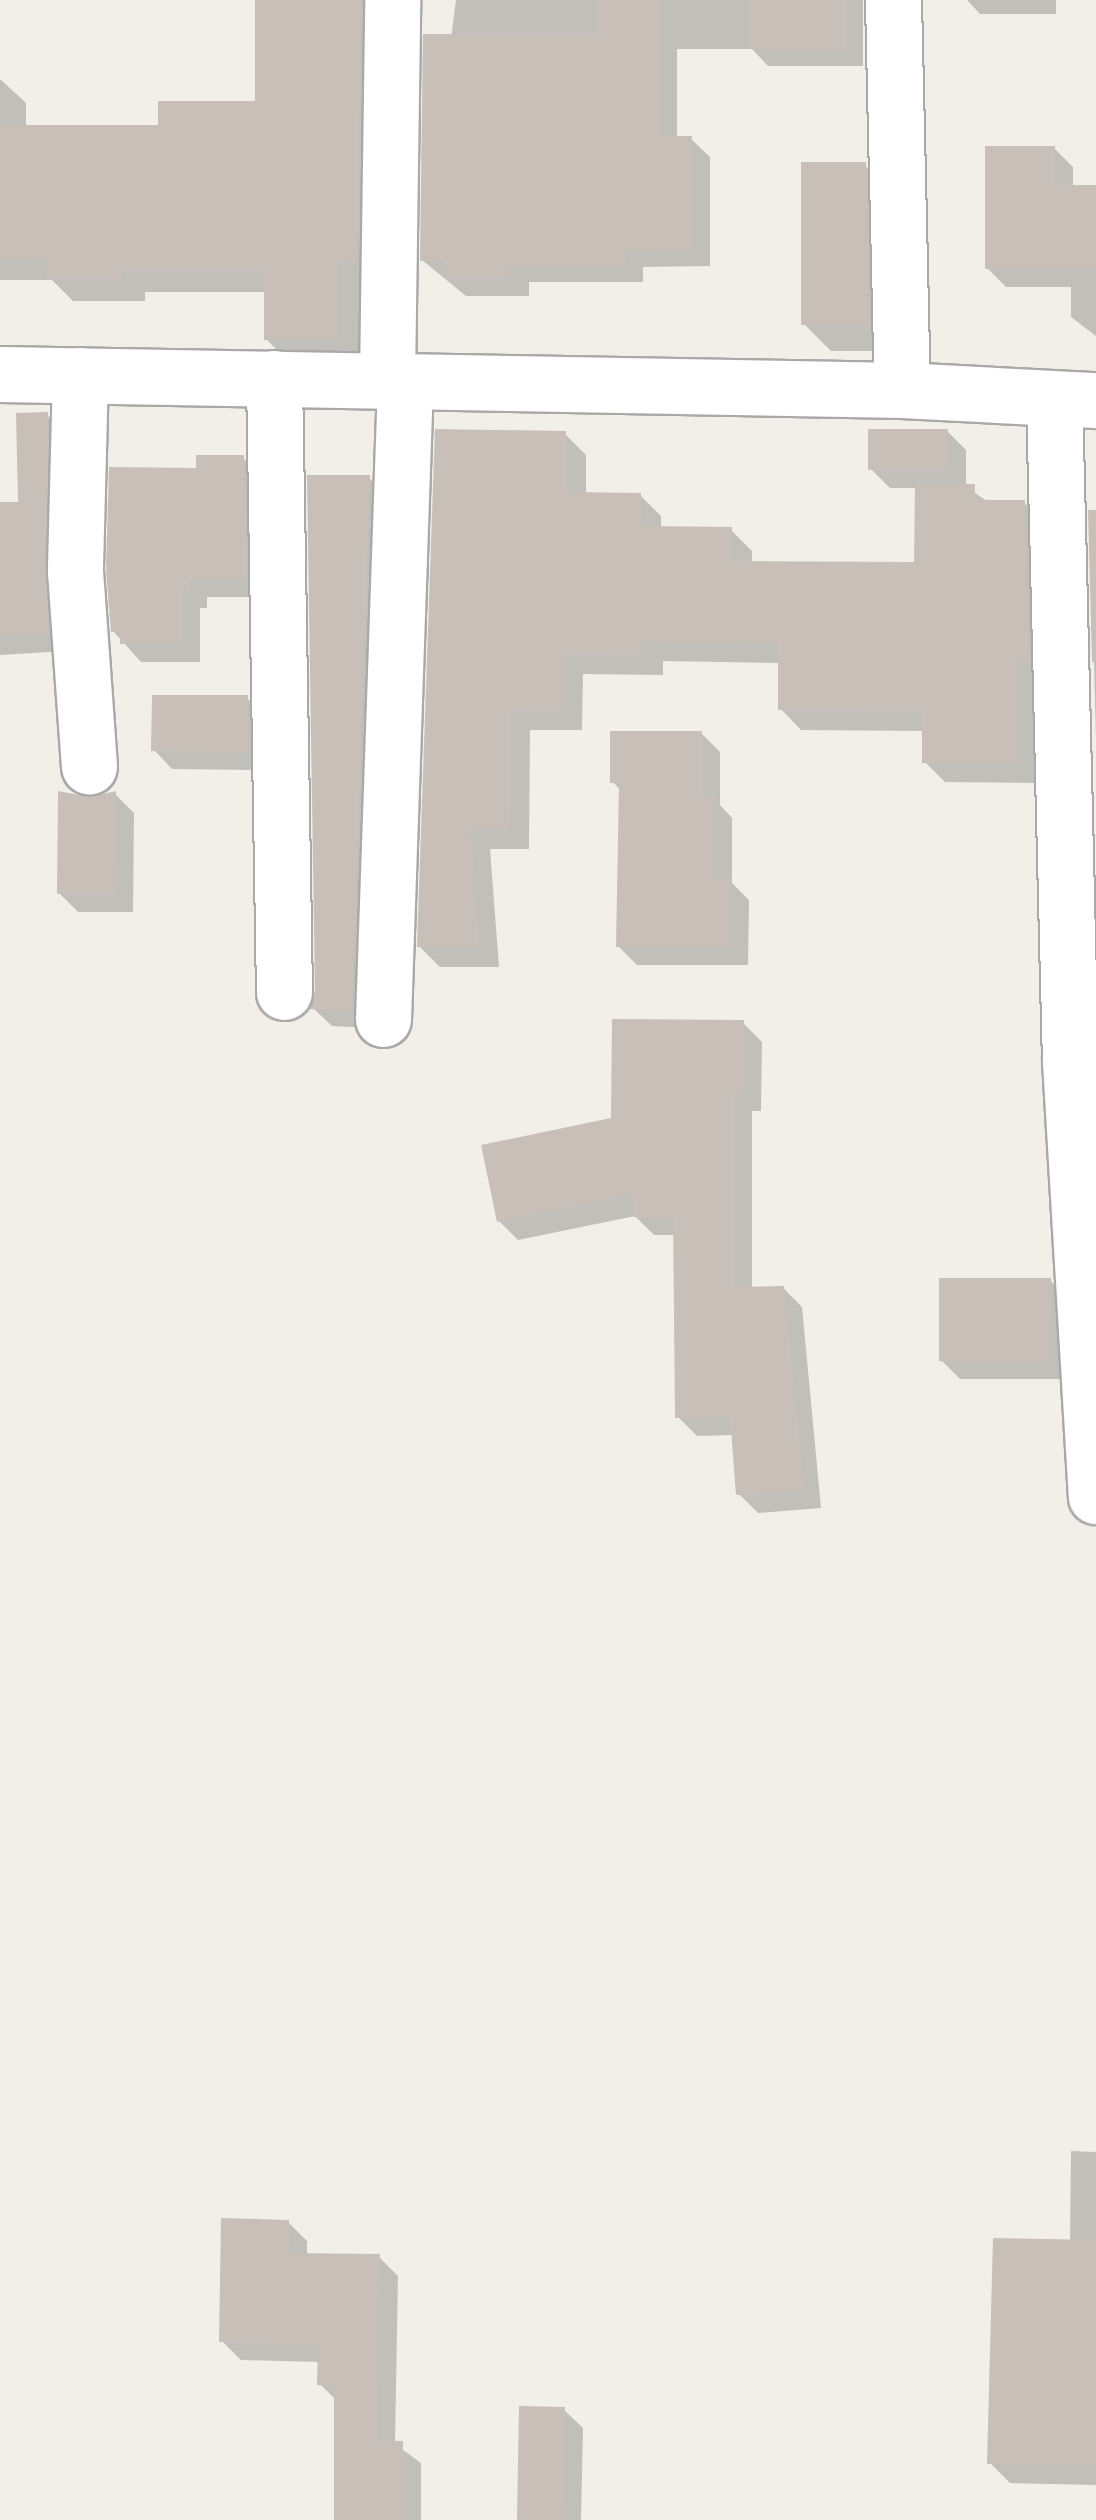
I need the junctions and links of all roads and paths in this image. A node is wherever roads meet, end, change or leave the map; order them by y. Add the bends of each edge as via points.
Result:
1 (392, 0) edge
2 (893, 0) edge
3 (0, 374) edge
4 (80, 375) junction
5 (274, 378) junction
6 (396, 381) junction
7 (902, 390) junction
8 (1075, 399) edge
9 (89, 766) dead end
10 (284, 992) dead end
11 (383, 1020) dead end
12 (1096, 1496) edge

1 - 6 street
2 - 7 street
3 - 4 street
4 - 5 street
4 - 9 street via 75,571
5 - 6 street
5 - 10 street
6 - 7 street
6 - 11 street
7 - 8 street
8 - 12 street via 1070,1061

